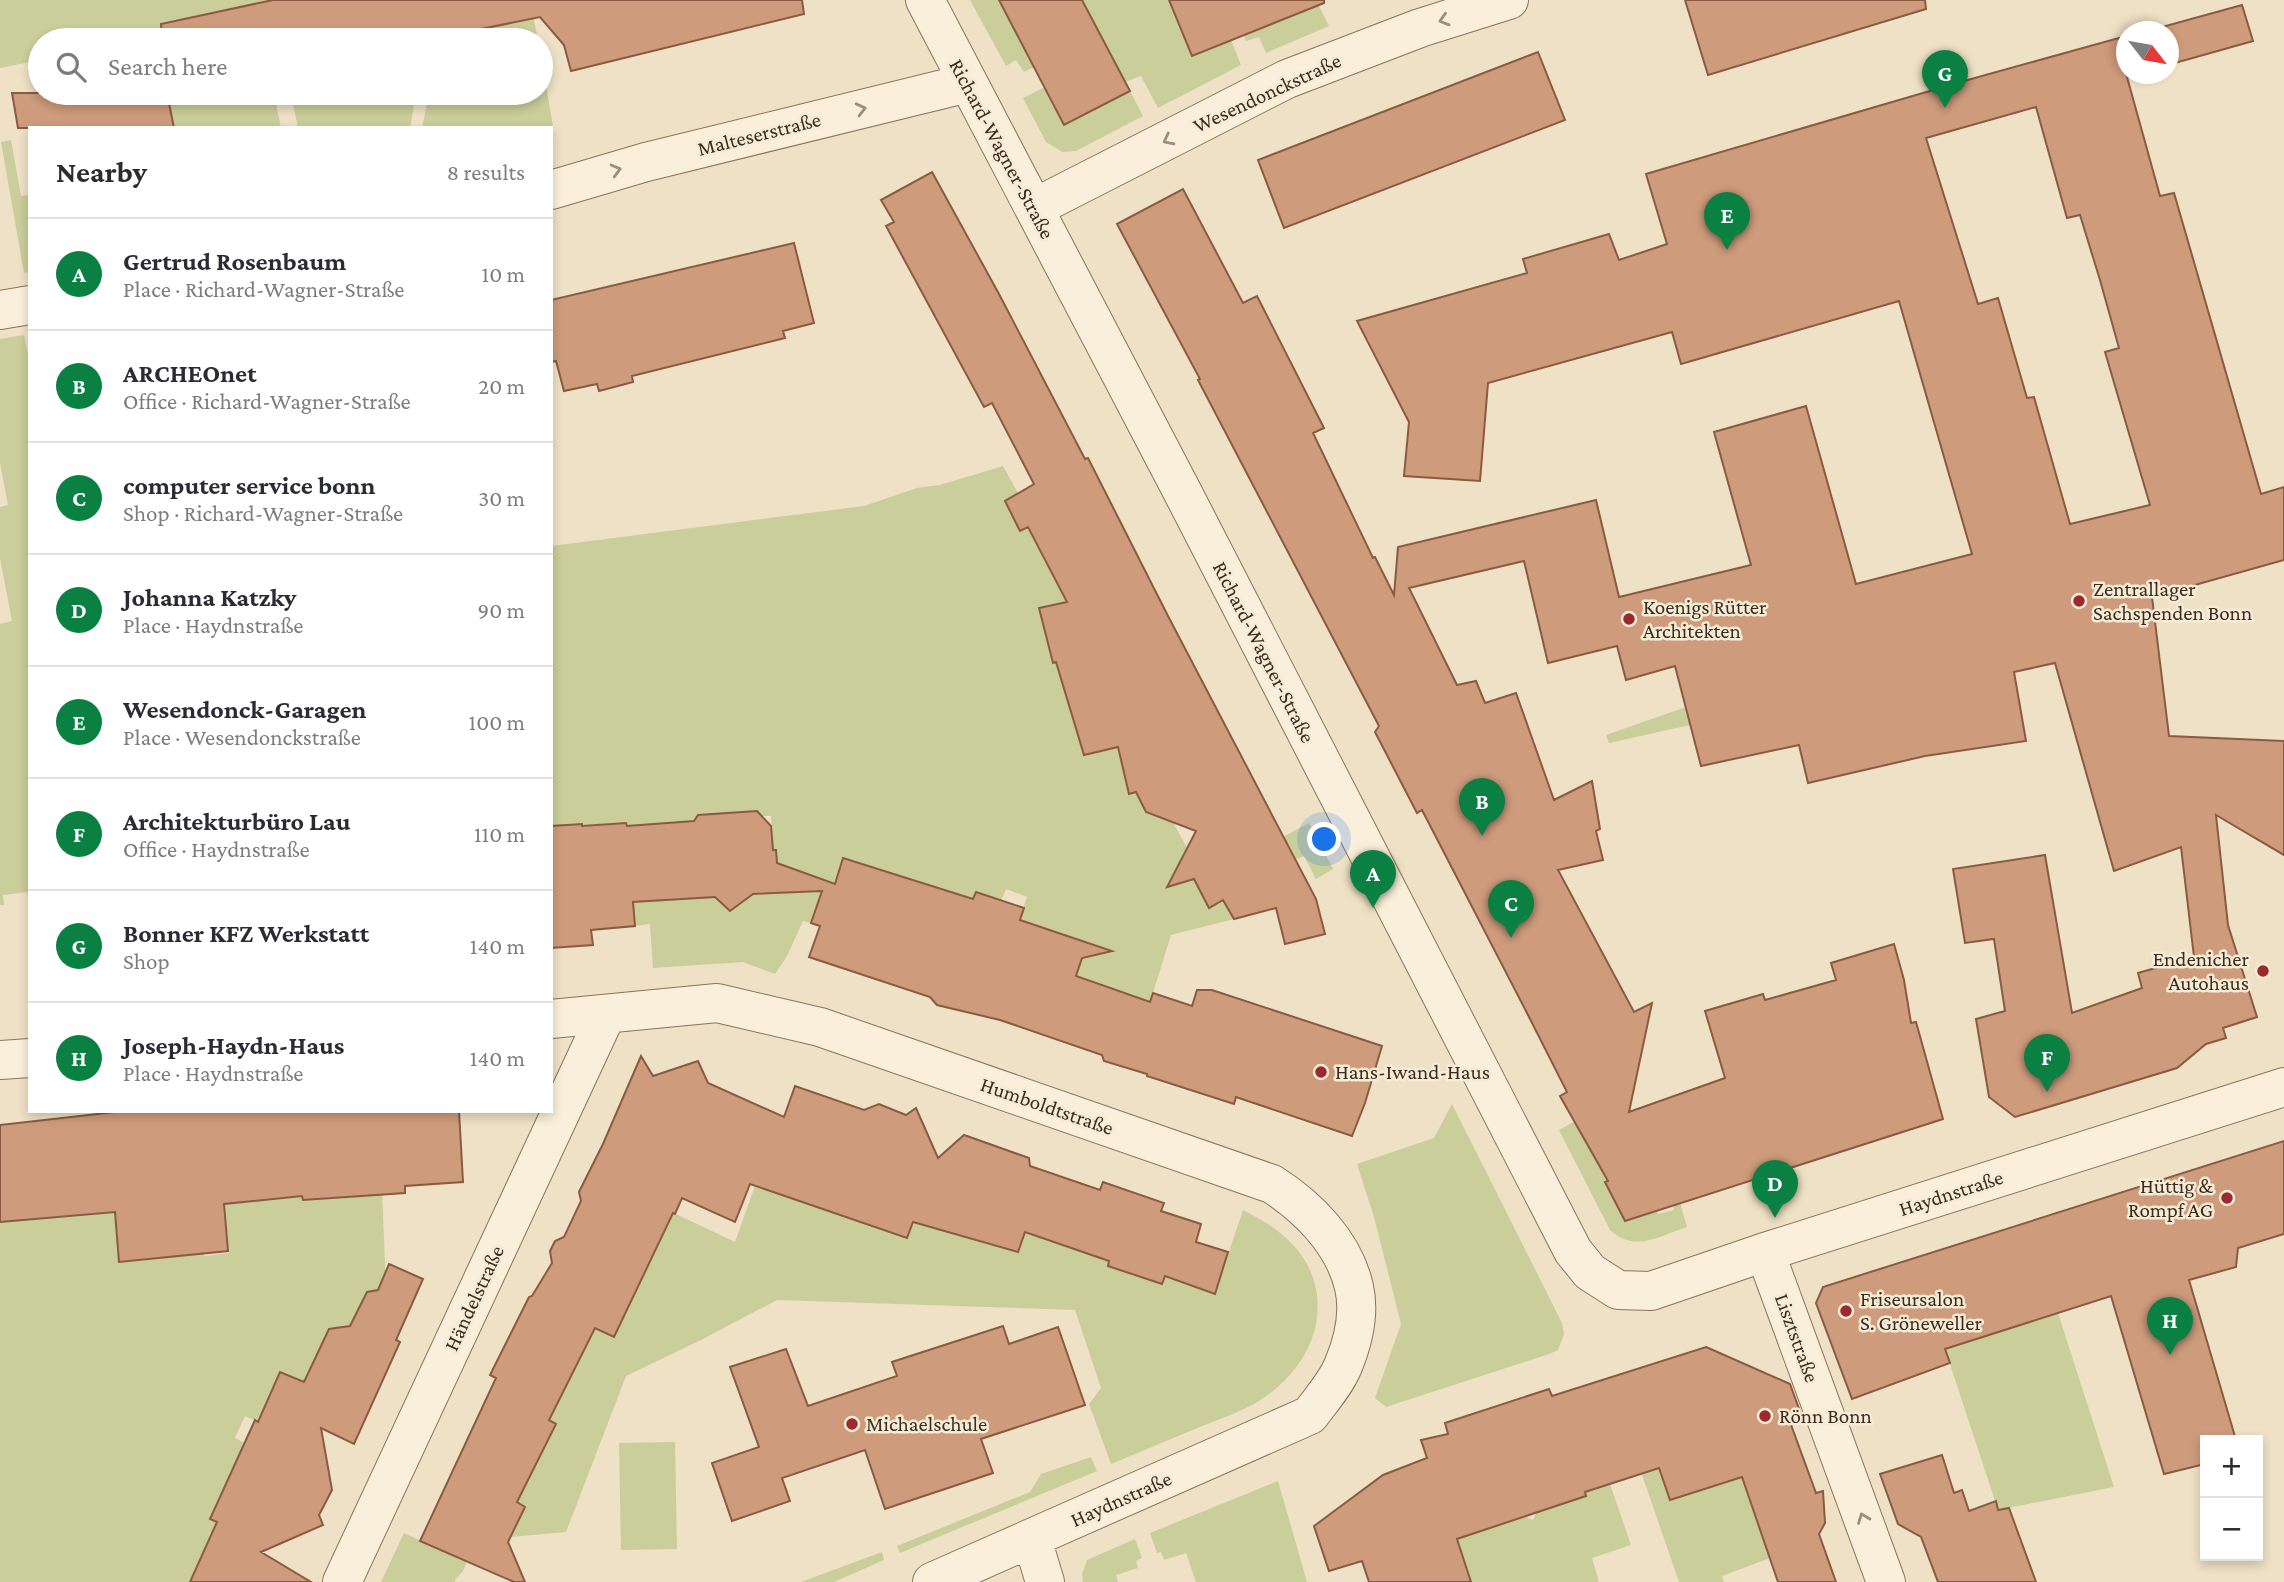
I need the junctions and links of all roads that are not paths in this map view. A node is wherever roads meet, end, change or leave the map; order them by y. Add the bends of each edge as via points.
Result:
1 (925, 0) edge
2 (1509, 0) edge
3 (968, 83) junction
4 (553, 189) edge
5 (1034, 208) junction
6 (28, 305) edge
7 (0, 310) edge
8 (606, 1015) junction
9 (553, 1019) edge
10 (28, 1058) edge
11 (0, 1060) edge
12 (2284, 1087) edge
13 (1765, 1252) junction
14 (1618, 1290) joint
15 (1310, 1415) joint
16 (1032, 1539) junction
17 (342, 1582) edge
18 (932, 1582) edge
19 (1045, 1582) edge
20 (1886, 1582) edge

1 - 3 street, Richard-Wagner-Straße
2 -> 5 street, Wesendonckstraße via 1420,27 1287,79
4 -> 3 street, Malteserstraße
3 - 5 street, Richard-Wagner-Straße
5 - 14 street, Richard-Wagner-Straße via 1573,1251 1590,1272
6 - 7 street
8 - 9 street, Humboldtstraße
8 - 15 street, Humboldtstraße via 717,1003 821,1027 1272,1184 1307,1210 1328,1234 1354,1288 1355,1329 1342,1368
8 - 17 street, Händelstraße
10 - 11 street
12 - 13 street, Haydnstraße
13 - 14 street, Haydnstraße via 1651,1292
20 -> 13 street, Lisztstraße
15 - 16 street, Haydnstraße
16 - 18 street, Haydnstraße
16 - 19 street

